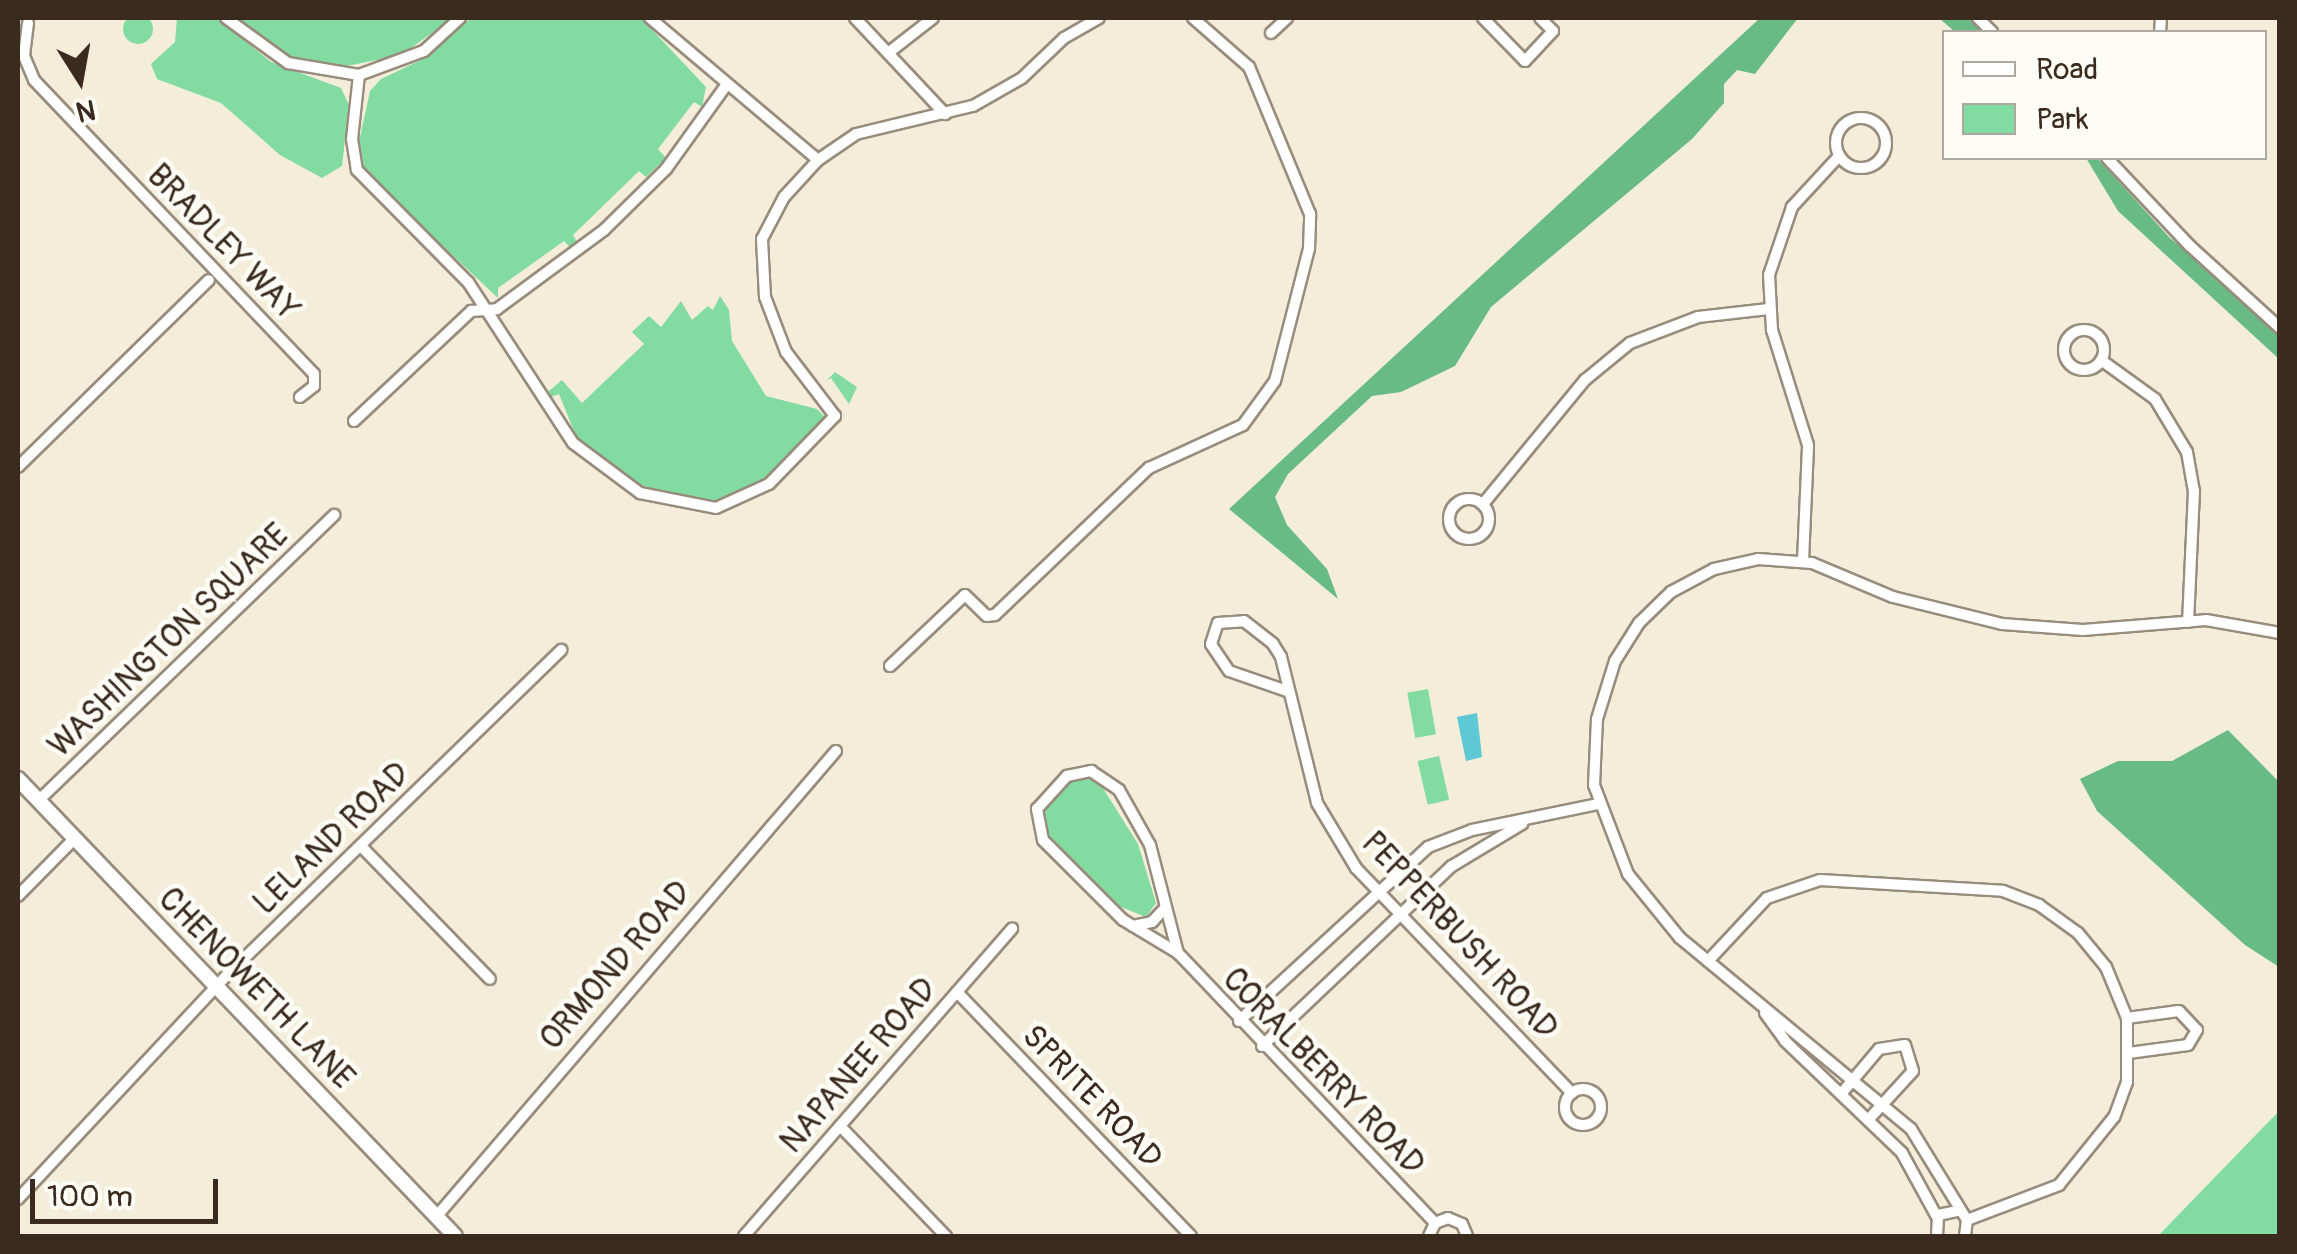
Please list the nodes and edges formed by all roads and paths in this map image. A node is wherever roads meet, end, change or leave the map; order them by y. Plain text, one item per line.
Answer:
1 (226, 18) edge
2 (460, 18) edge
3 (650, 18) edge
4 (855, 18) edge
5 (933, 18) edge
6 (1098, 18) edge
7 (1193, 18) edge
8 (1288, 18) edge
9 (1483, 18) edge
10 (1540, 18) edge
11 (28, 24) dead end
12 (1271, 33) dead end
13 (888, 53) junction
14 (359, 75) junction
15 (725, 87) junction
16 (945, 114) junction
17 (1839, 156) junction
18 (818, 160) junction
19 (2109, 160) edge
20 (209, 280) dead end
21 (488, 309) junction
22 (1769, 309) junction
23 (2280, 328) edge
24 (2101, 360) dead end
25 (300, 398) dead end
26 (354, 422) dead end
27 (18, 467) edge
28 (1483, 504) junction
29 (334, 516) dead end
30 (1804, 562) junction
31 (2188, 622) junction
32 (2280, 633) edge
33 (561, 650) dead end
34 (890, 666) dead end
35 (1288, 690) junction
36 (836, 750) dead end
37 (18, 780) edge
38 (38, 801) junction
39 (1597, 804) junction
40 (1532, 819) junction
41 (74, 839) junction
42 (361, 846) junction
43 (1376, 888) junction
44 (18, 896) edge
45 (1165, 908) junction
46 (1400, 912) junction
47 (1132, 926) junction
48 (1012, 929) dead end
49 (1178, 953) junction
50 (1708, 961) junction
51 (490, 979) dead end
52 (216, 987) junction
53 (957, 992) junction
54 (1761, 1008) junction
55 (2126, 1018) junction
56 (1239, 1021) junction
57 (1262, 1046) junction
58 (2129, 1054) junction
59 (1854, 1079) junction
60 (1572, 1094) dead end
61 (1842, 1094) junction
62 (1882, 1104) junction
63 (1869, 1119) junction
64 (840, 1126) junction
65 (18, 1198) edge
66 (1958, 1211) junction
67 (436, 1217) junction
68 (1937, 1217) junction
69 (1967, 1220) junction
70 (1435, 1223) junction
71 (454, 1236) edge
72 (744, 1236) edge
73 (946, 1236) edge
74 (1191, 1236) edge
75 (1429, 1236) edge
76 (1467, 1236) edge
77 (1937, 1236) edge
78 (1965, 1236) edge

1 - 14 street
2 - 14 street
3 - 15 street
4 - 13 street
5 - 13 street
6 - 16 street
7 - 34 street
8 - 12 street
9 - 10 street
11 - 25 street, BRADLEY WAY
13 - 16 street
14 - 21 street
15 - 18 street
15 - 21 street
16 - 18 street
17 - 17 street
17 - 22 street
18 - 21 street
19 - 23 street
20 - 27 street
21 - 26 street
22 - 28 street
22 - 30 street
24 - 31 street
28 - 28 street
29 - 38 street, WASHINGTON SQUARE
30 - 31 street
30 - 39 street
31 - 32 street
33 - 42 street, LELAND ROAD
35 - 35 street, PEPPERBUSH ROAD
35 - 43 street, PEPPERBUSH ROAD
36 - 67 street, ORMOND ROAD
37 - 38 main road, CHENOWETH LANE
38 - 41 main road, CHENOWETH LANE
39 - 40 street
39 - 50 street
40 - 43 street
40 - 46 street
41 - 44 street
41 - 52 main road, CHENOWETH LANE
42 - 51 street
42 - 52 street, LELAND ROAD
43 - 46 street, PEPPERBUSH ROAD
43 - 56 street
45 - 47 street
45 - 47 street, CORALBERRY ROAD
45 - 49 street, CORALBERRY ROAD
46 - 57 street
46 - 60 street, PEPPERBUSH ROAD
47 - 49 street, CORALBERRY ROAD
48 - 53 street, NAPANEE ROAD
49 - 56 street, CORALBERRY ROAD
50 - 54 street
50 - 55 street
52 - 65 street, LELAND ROAD
52 - 67 main road, CHENOWETH LANE
53 - 64 street, NAPANEE ROAD
53 - 74 street, SPRITE ROAD
54 - 59 street
54 - 61 street
55 - 58 street
55 - 58 street
56 - 57 street, CORALBERRY ROAD
57 - 70 street, CORALBERRY ROAD
58 - 69 street
59 - 61 street
59 - 62 street
59 - 62 street
61 - 63 street
62 - 63 street
62 - 66 street
63 - 68 street
64 - 72 street, NAPANEE ROAD
64 - 73 street
66 - 68 street
66 - 69 street
67 - 71 main road, CHENOWETH LANE
68 - 77 street
69 - 78 street
70 - 75 street
70 - 76 street, CORALBERRY ROAD

